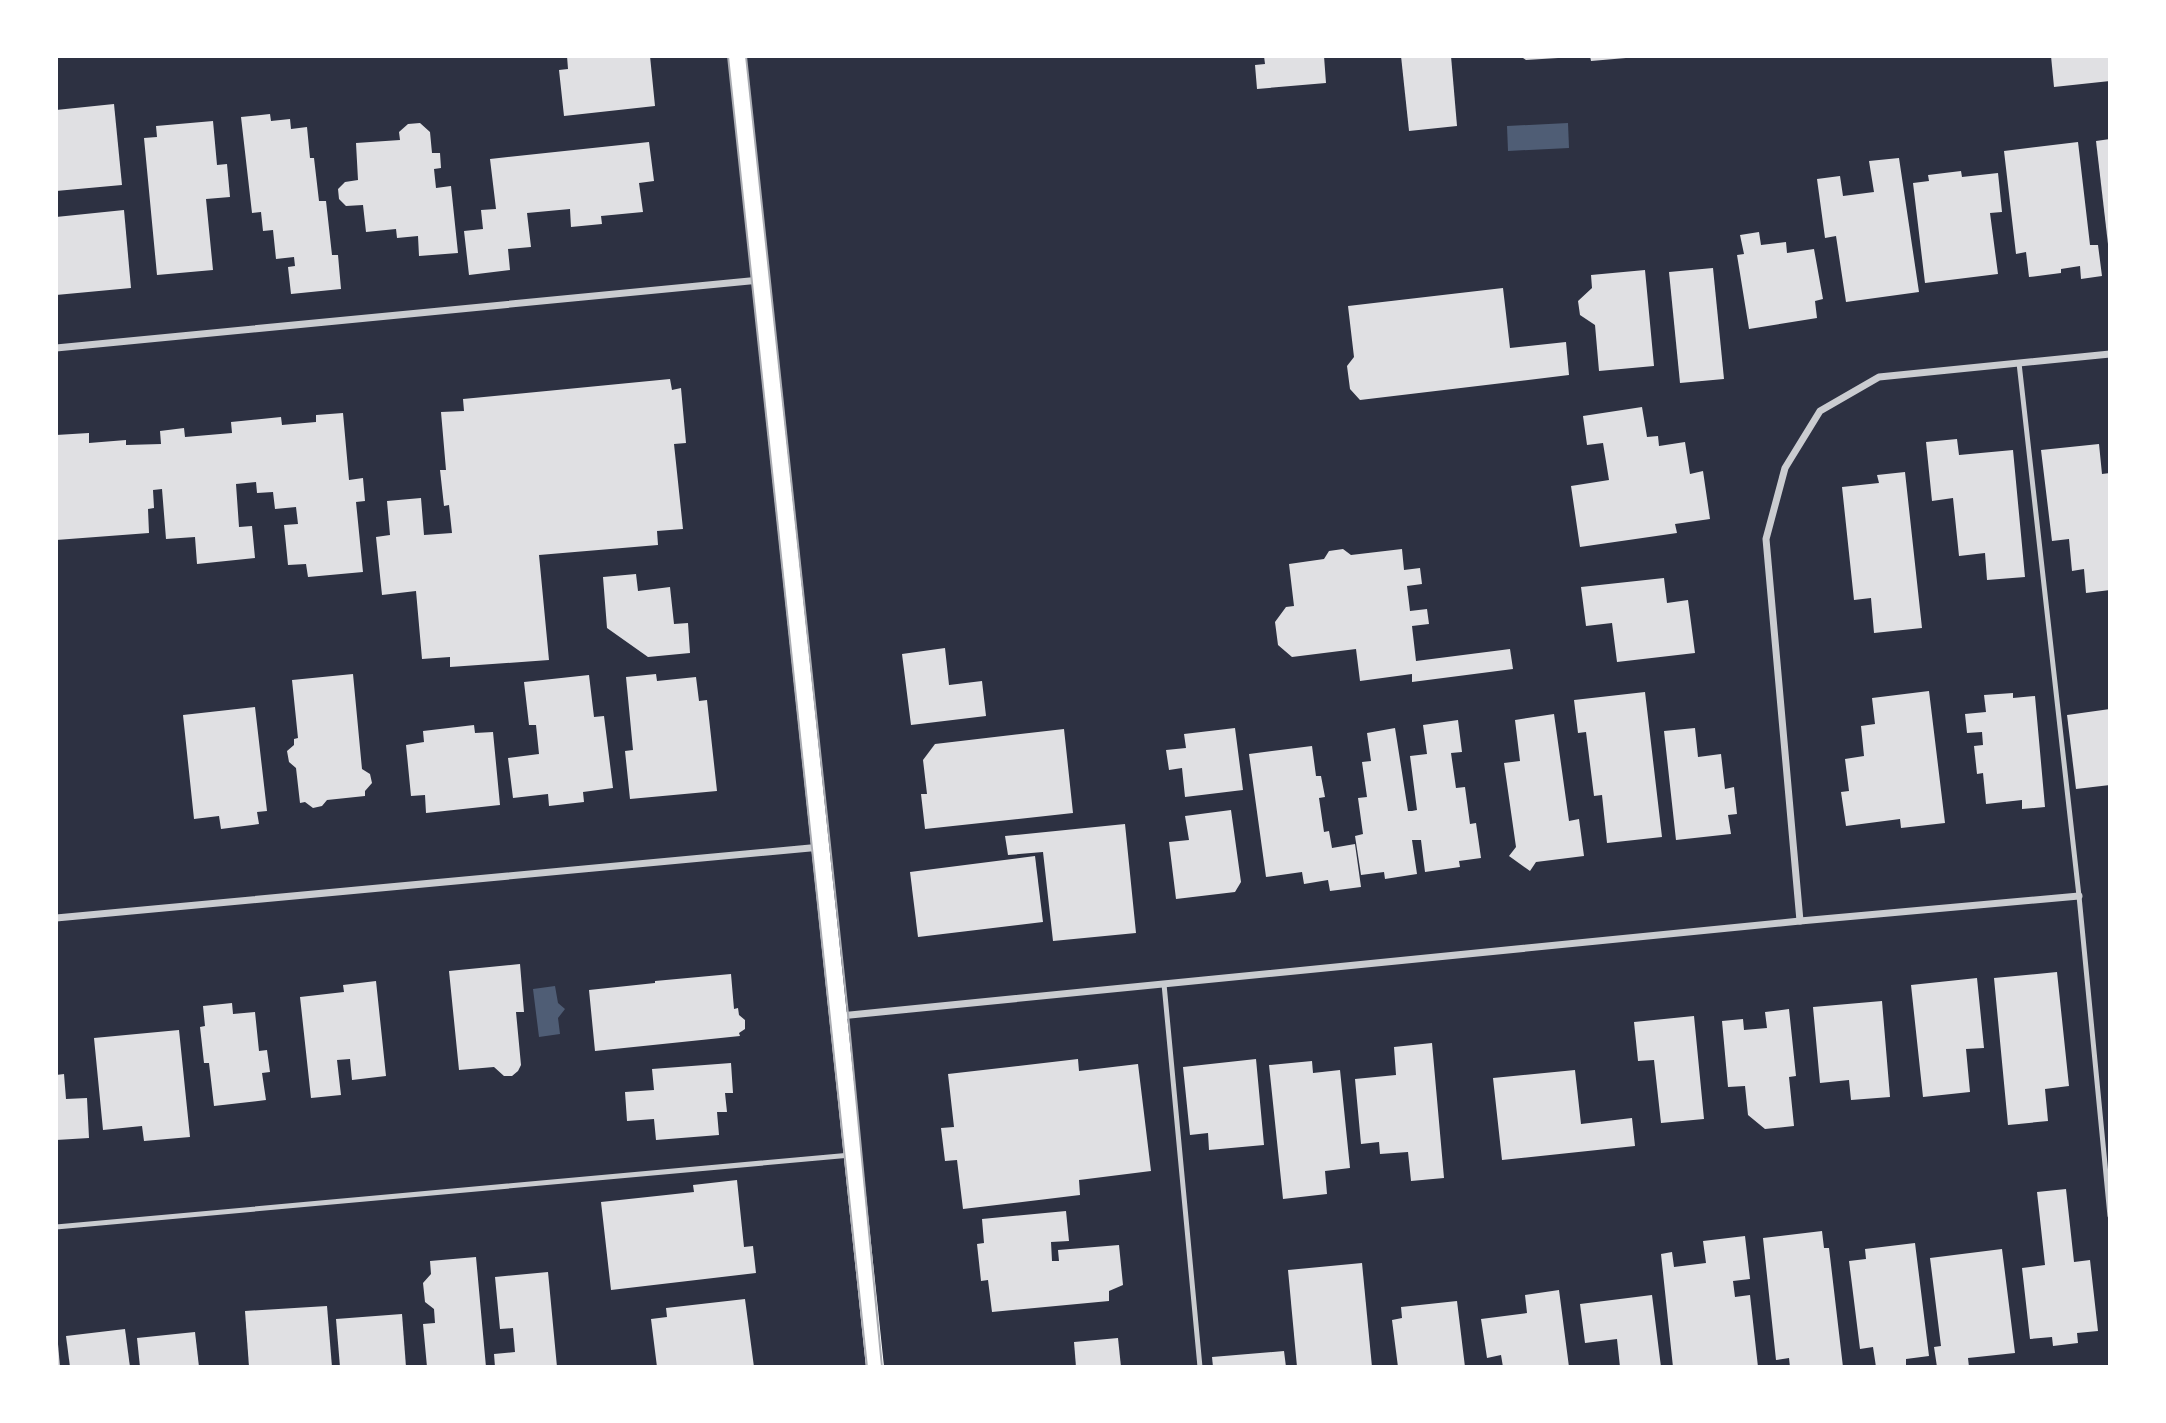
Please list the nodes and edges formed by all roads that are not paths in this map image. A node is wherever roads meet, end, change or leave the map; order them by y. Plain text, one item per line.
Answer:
1 (737, 56) edge
2 (761, 280) junction
3 (56, 348) edge
4 (2110, 355) edge
5 (2019, 363) junction
6 (821, 846) junction
7 (2079, 896) junction
8 (56, 918) edge
9 (1800, 921) junction
10 (1164, 984) junction
11 (839, 1016) junction
12 (854, 1155) junction
13 (2110, 1216) edge
14 (56, 1227) edge
15 (875, 1367) edge
16 (1200, 1367) edge

1 - 2 main road
2 - 3 street
2 - 6 main road
4 - 5 street
5 - 7 lane
5 - 9 street
6 - 8 street
6 - 11 main road
7 - 9 street
7 - 13 lane
9 - 10 street
10 - 11 street
10 - 16 lane
11 - 12 main road
12 - 14 lane
12 - 15 main road

